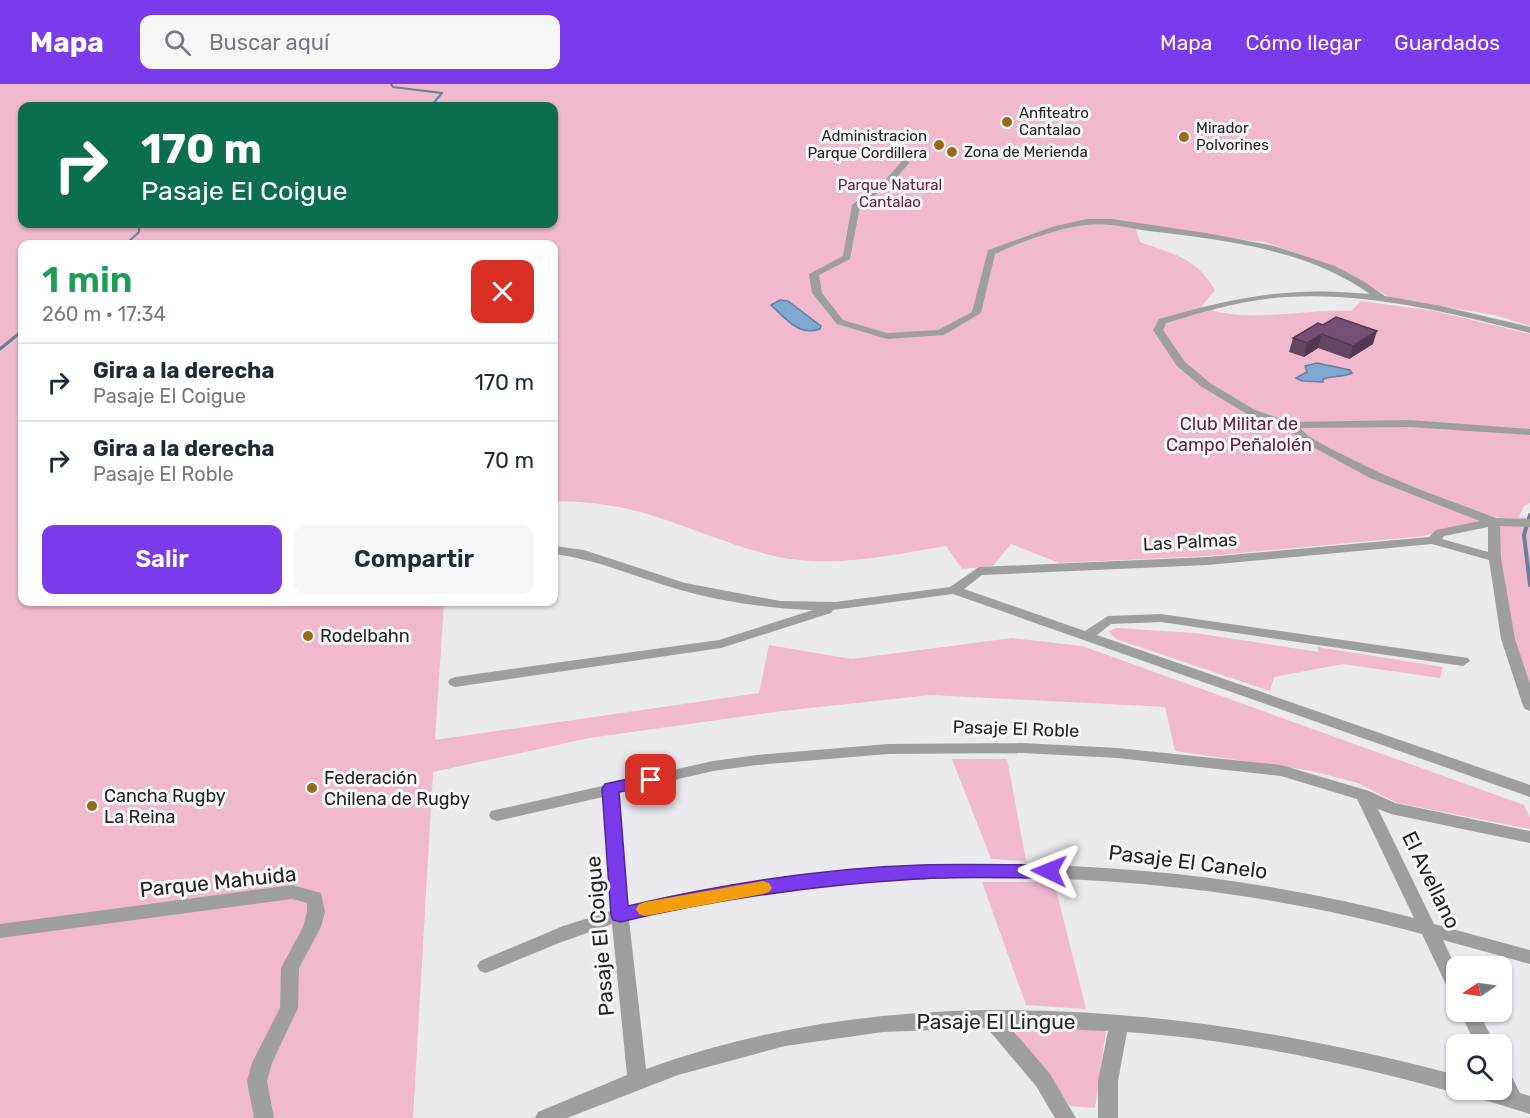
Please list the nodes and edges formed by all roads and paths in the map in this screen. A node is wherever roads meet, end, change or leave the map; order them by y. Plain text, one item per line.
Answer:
1 (906, 162) dead end
2 (1384, 300) junction
3 (1530, 330) edge
4 (1290, 425) junction
5 (1530, 432) edge
6 (1494, 522) junction
7 (1530, 523) edge
8 (1433, 540) junction
9 (558, 550) edge
10 (1495, 558) junction
11 (954, 590) junction
12 (835, 606) junction
13 (1086, 637) junction
14 (1463, 661) dead end
15 (455, 682) dead end
16 (1530, 706) edge
17 (610, 789) junction
18 (1530, 791) edge
19 (1363, 795) junction
20 (497, 815) dead end
21 (1530, 837) edge
22 (620, 915) junction
23 (1428, 929) junction
24 (0, 931) edge
25 (1530, 957) edge
26 (486, 966) dead end
27 (1446, 966) edge
28 (991, 1019) junction
29 (1120, 1022) junction
30 (637, 1079) junction
31 (1446, 1081) edge
32 (264, 1118) edge
33 (545, 1118) edge
34 (1066, 1118) edge
35 (1108, 1118) edge

1 - 2 street
2 - 3 street
2 - 4 street
4 - 5 street
4 - 6 street
6 - 7 street
6 - 8 street, Las Palmas
6 - 10 street
8 - 10 street, Las Palmas
8 - 11 street, Las Palmas
9 - 12 street
10 - 16 street
11 - 12 street
11 - 13 street
12 - 15 street
13 - 14 street
13 - 18 street
17 - 19 street, Pasaje El Roble
17 - 20 street, Pasaje El Roble
17 - 22 street, Pasaje El Coigue
19 - 21 street, Pasaje El Roble
19 - 23 street, El Avellano
22 - 23 street, Pasaje El Canelo
22 - 26 street, Pasaje El Canelo
22 - 30 street, Pasaje El Coigue
23 - 25 street, Pasaje El Canelo
23 - 27 street, El Avellano
24 - 32 street, Parque Mahuida
28 - 29 street, Pasaje El Lingue
28 - 30 street, Pasaje El Lingue
28 - 34 street
29 - 31 street, Pasaje El Lingue
29 - 35 street
30 - 33 street, Pasaje El Lingue

